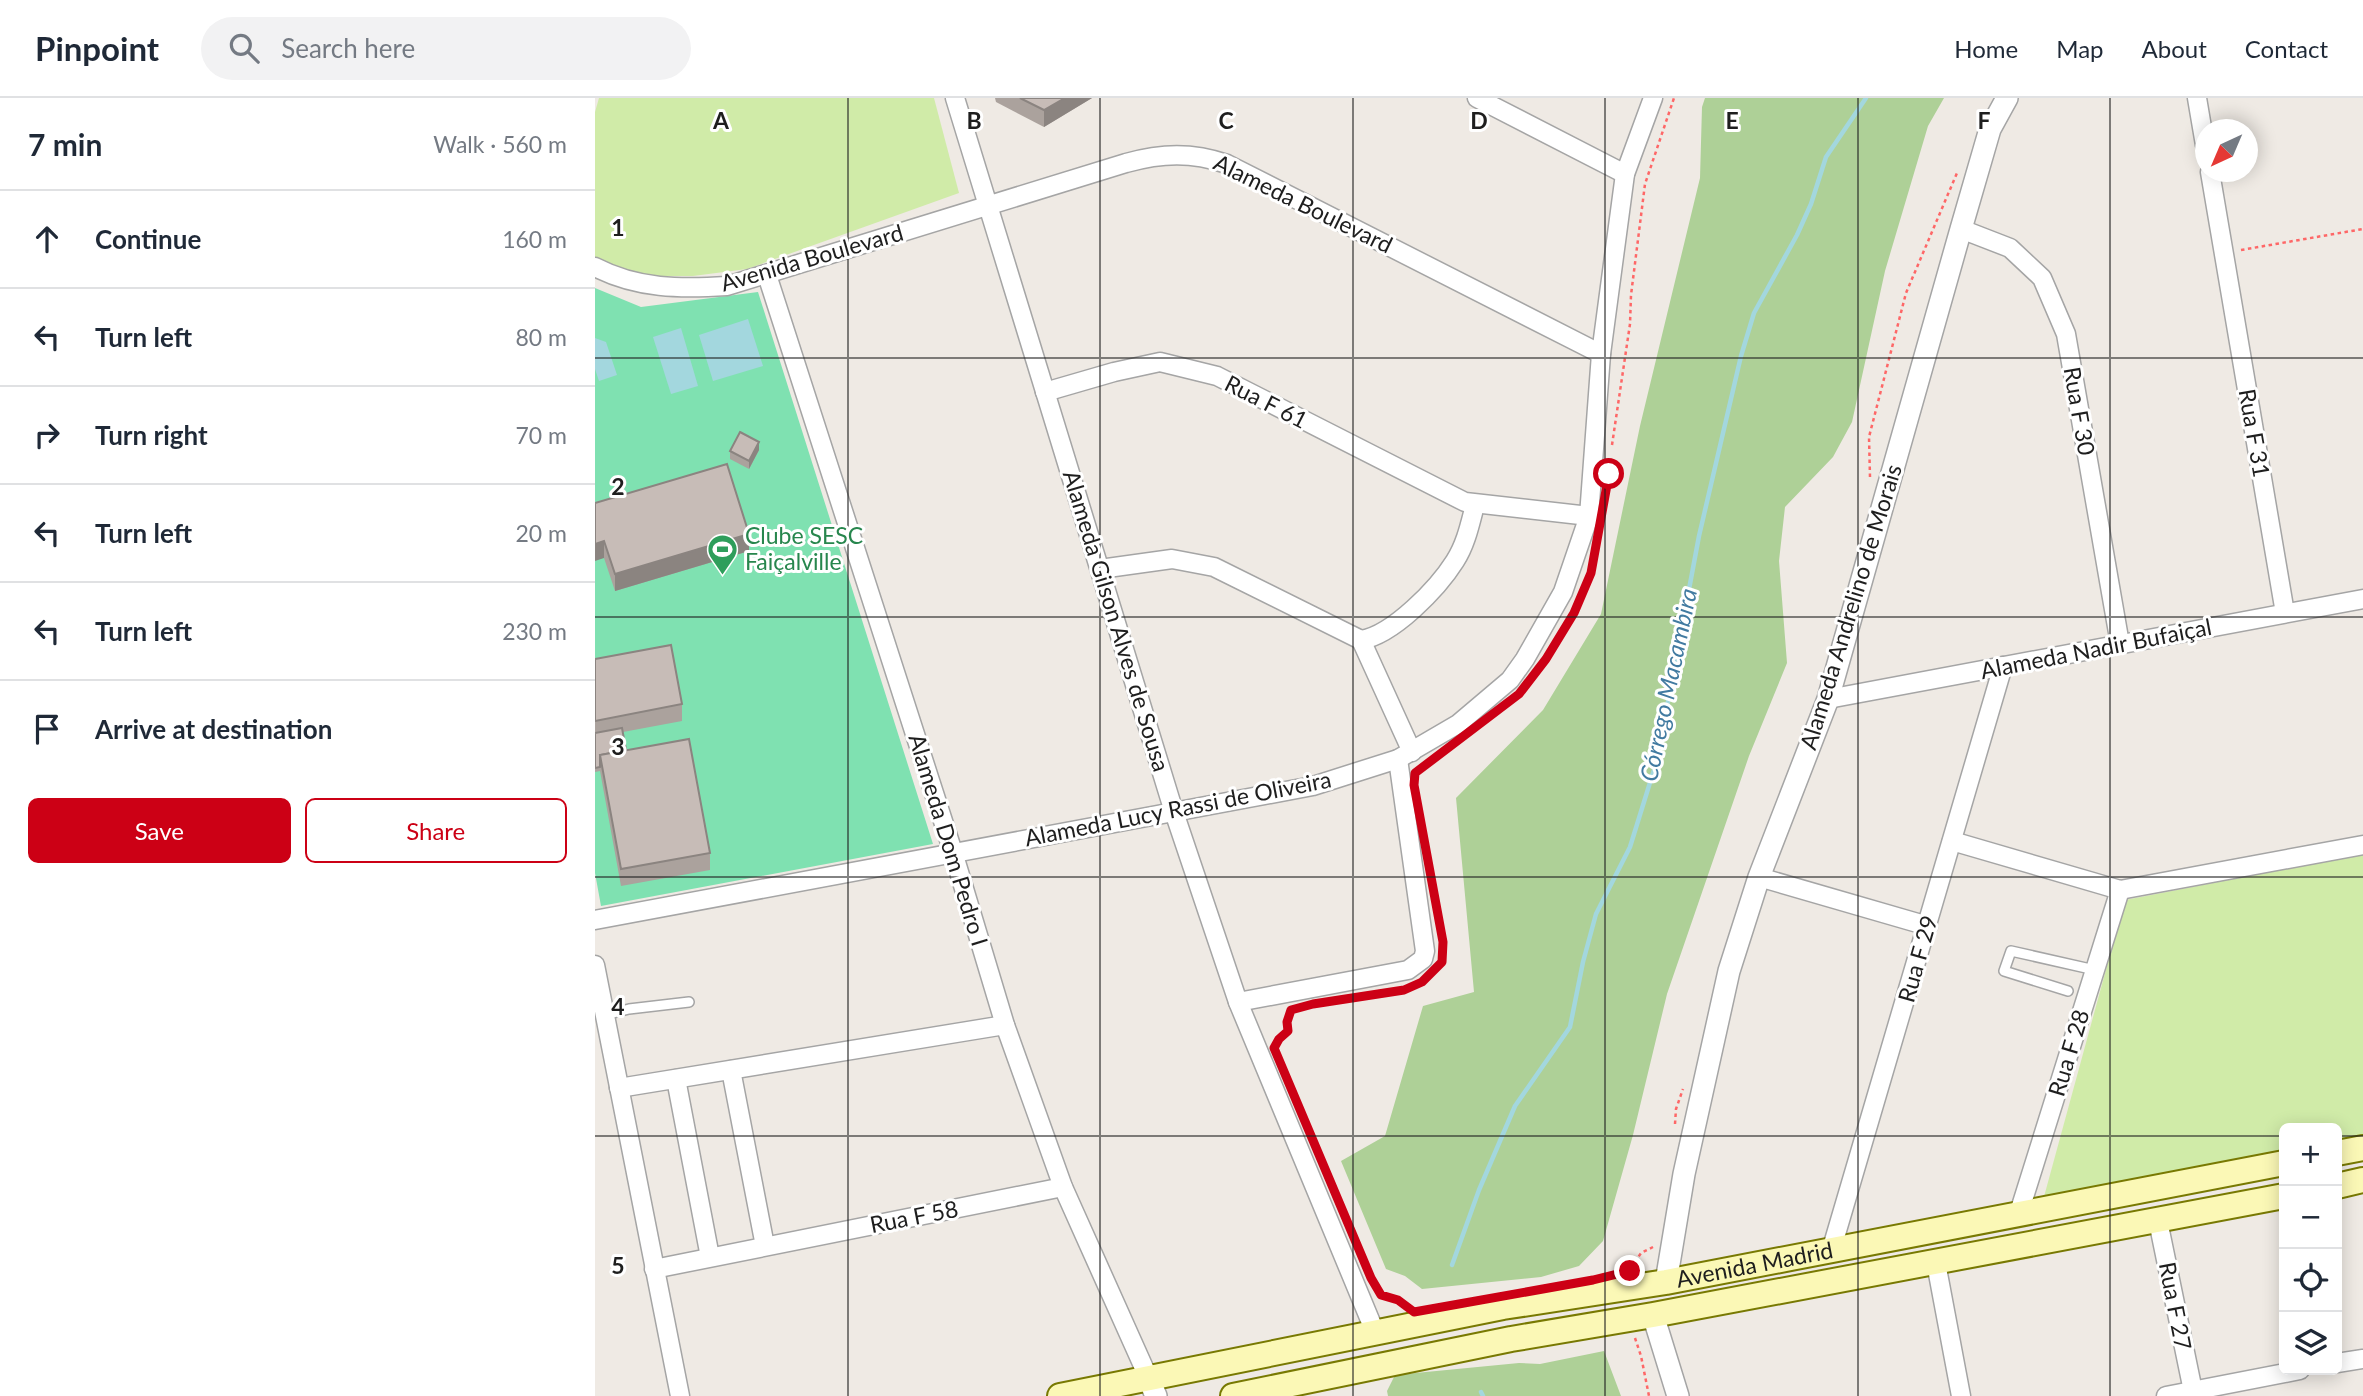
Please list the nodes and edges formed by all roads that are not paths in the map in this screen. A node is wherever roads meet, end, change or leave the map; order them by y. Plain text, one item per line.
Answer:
1 (955, 98) edge
2 (1477, 98) edge
3 (1653, 98) edge
4 (2007, 98) edge
5 (2197, 98) edge
6 (2201, 119) edge
7 (1625, 174) junction
8 (2212, 182) edge
9 (987, 205) junction
10 (1961, 229) junction
11 (595, 267) edge
12 (767, 275) junction
13 (1601, 354) junction
14 (1045, 393) junction
15 (1475, 505) junction
16 (1589, 516) junction
17 (1100, 569) junction
18 (2363, 599) edge
19 (2285, 613) junction
20 (1361, 640) junction
21 (2120, 644) junction
22 (2003, 666) junction
23 (1828, 699) junction
24 (1405, 755) junction
25 (1174, 812) junction
26 (1952, 841) junction
27 (2363, 845) edge
28 (953, 852) junction
29 (1759, 877) junction
30 (2120, 890) junction
31 (595, 920) edge
32 (1928, 926) junction
33 (595, 965) edge
34 (2095, 970) junction
35 (2068, 992) dead end
36 (689, 1002) dead end
37 (1238, 1002) junction
38 (605, 1015) junction
39 (1005, 1026) junction
40 (731, 1070) junction
41 (676, 1079) junction
42 (619, 1088) junction
43 (2363, 1148) edge
44 (2342, 1152) edge
45 (2279, 1164) edge
46 (2363, 1181) edge
47 (2342, 1185) edge
48 (1063, 1187) junction
49 (2279, 1197) edge
50 (2018, 1216) junction
51 (2158, 1221) junction
52 (765, 1246) junction
53 (1831, 1251) junction
54 (710, 1257) junction
55 (1936, 1263) junction
56 (654, 1269) junction
57 (1666, 1282) junction
58 (1653, 1315) junction
59 (1375, 1332) junction
60 (2363, 1359) edge
61 (2342, 1362) edge
62 (2279, 1374) edge
63 (1152, 1387) edge
64 (2193, 1391) junction
65 (1271, 1392) edge
66 (680, 1396) edge
67 (1060, 1396) edge
68 (1233, 1396) edge
69 (1678, 1396) edge
70 (1961, 1396) edge
71 (2166, 1396) edge

1 - 9 street, Alameda Gilson Alves de Sousa
2 - 7 street
3 - 7 street, Alameda Lucy Rassi de Oliveira
4 - 10 street, Alameda Andrelino de Morais
5 - 6 street
7 - 13 street, Alameda Lucy Rassi de Oliveira
8 - 19 street, Rua F 31
9 - 12 street, Avenida Boulevard
9 - 13 street, Alameda Boulevard
9 - 14 street, Alameda Gilson Alves de Sousa
10 - 21 street, Rua F 30
10 - 23 street, Alameda Andrelino de Morais
11 - 12 street, Avenida Boulevard
12 - 28 street, Alameda Dom Pedro I
13 - 16 street, Alameda Lucy Rassi de Oliveira
14 - 15 street, Rua F 61
14 - 17 street, Alameda Gilson Alves de Sousa
15 - 16 street, Rua F 61
15 - 20 street
16 - 24 street, Alameda Lucy Rassi de Oliveira
17 - 20 street
17 - 25 street, Alameda Gilson Alves de Sousa
18 - 19 street, Alameda Nadir Bufaiçal
19 - 21 street, Alameda Nadir Bufaiçal
20 - 24 street
21 - 22 street, Alameda Nadir Bufaiçal
22 - 23 street, Alameda Nadir Bufaiçal
22 - 26 street, Rua F 29
23 - 29 street, Alameda Andrelino de Morais
24 - 25 street, Alameda Lucy Rassi de Oliveira
24 - 37 street
25 - 28 street, Alameda Lucy Rassi de Oliveira
25 - 37 street, Alameda Gilson Alves de Sousa
26 - 30 street
26 - 32 street, Rua F 29
27 - 30 street
28 - 31 street, Alameda Lucy Rassi de Oliveira
28 - 39 street, Alameda Dom Pedro I
29 - 32 street
29 - 57 street, Alameda Andrelino de Morais
30 - 34 street, Rua F 28
32 - 53 street, Rua F 29
33 - 38 street
34 - 35 lane
34 - 50 street, Rua F 28
36 - 38 lane
37 - 59 street, Alameda Gilson Alves de Sousa
38 - 42 street
39 - 40 street
39 - 48 street, Alameda Dom Pedro I
40 - 41 street
40 - 52 street
41 - 42 street
41 - 54 street
42 - 56 street
43 - 44 main road
45 - 50 main road, Avenida Madrid
46 - 47 main road
48 - 52 street, Rua F 58
48 - 63 street, Alameda Dom Pedro I
49 - 51 main road, Avenida Madrid
50 - 53 main road, Avenida Madrid
51 - 55 main road, Avenida Madrid
51 - 64 street, Rua F 27
52 - 54 street, Rua F 58
53 - 57 main road, Avenida Madrid
54 - 56 street, Rua F 58
55 - 58 main road, Avenida Madrid
55 - 70 street
56 - 66 street
57 - 59 main road, Avenida Madrid
58 - 65 main road, Avenida Madrid
58 - 69 street
59 - 63 main road, Avenida Madrid
60 - 61 street
62 - 64 street
63 - 67 main road, Avenida Madrid
64 - 71 street
65 - 68 main road, Avenida Madrid

